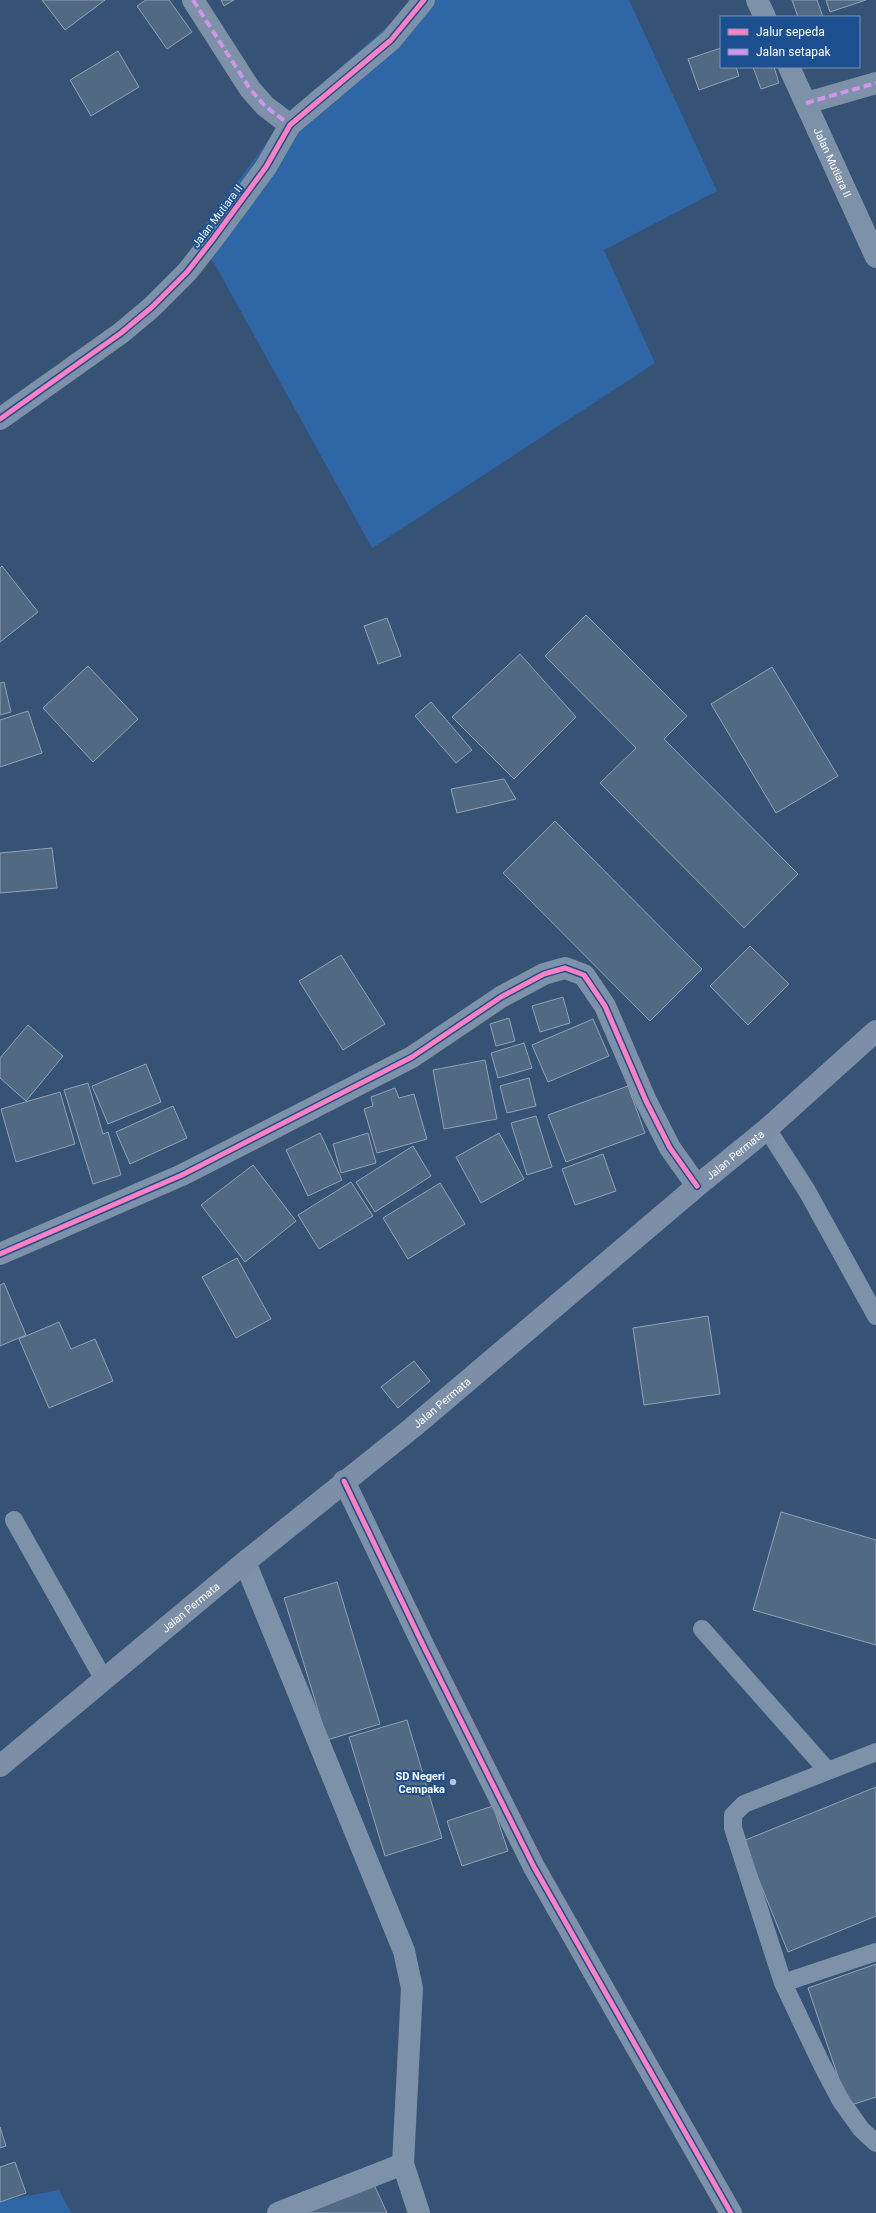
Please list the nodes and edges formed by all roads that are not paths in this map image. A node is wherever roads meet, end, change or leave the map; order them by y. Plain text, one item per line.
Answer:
1 (193, 0) edge
2 (424, 0) edge
3 (757, 0) edge
4 (765, 16) edge
5 (789, 68) edge
6 (876, 83) edge
7 (806, 103) junction
8 (290, 124) junction
9 (876, 258) edge
10 (0, 419) edge
11 (876, 1031) edge
12 (767, 1129) junction
13 (697, 1186) junction
14 (0, 1254) edge
15 (876, 1316) edge
16 (344, 1482) junction
17 (14, 1520) dead end
18 (245, 1562) junction
19 (702, 1629) dead end
20 (103, 1678) junction
21 (876, 1752) edge
22 (0, 1766) edge
23 (827, 1770) junction
24 (876, 1952) edge
25 (783, 1983) junction
26 (876, 2143) edge
27 (403, 2164) junction
28 (278, 2213) edge
29 (419, 2213) edge
30 (731, 2213) edge

1 - 8 street
2 - 8 street, Jalan Mutiara II
3 - 4 street
5 - 7 street, Jalan Mutiara II
6 - 7 street
7 - 9 street, Jalan Mutiara II
8 - 10 street, Jalan Mutiara II
11 - 12 main road, Jalan Permata
12 - 13 main road, Jalan Permata
12 - 15 lane
13 - 14 street
13 - 16 main road, Jalan Permata
16 - 18 main road, Jalan Permata
16 - 30 street
17 - 20 lane
18 - 20 main road, Jalan Permata
18 - 27 street
19 - 23 lane
20 - 22 main road, Jalan Permata
21 - 23 lane
23 - 25 lane
24 - 25 lane
25 - 26 lane
27 - 28 street
27 - 29 street

